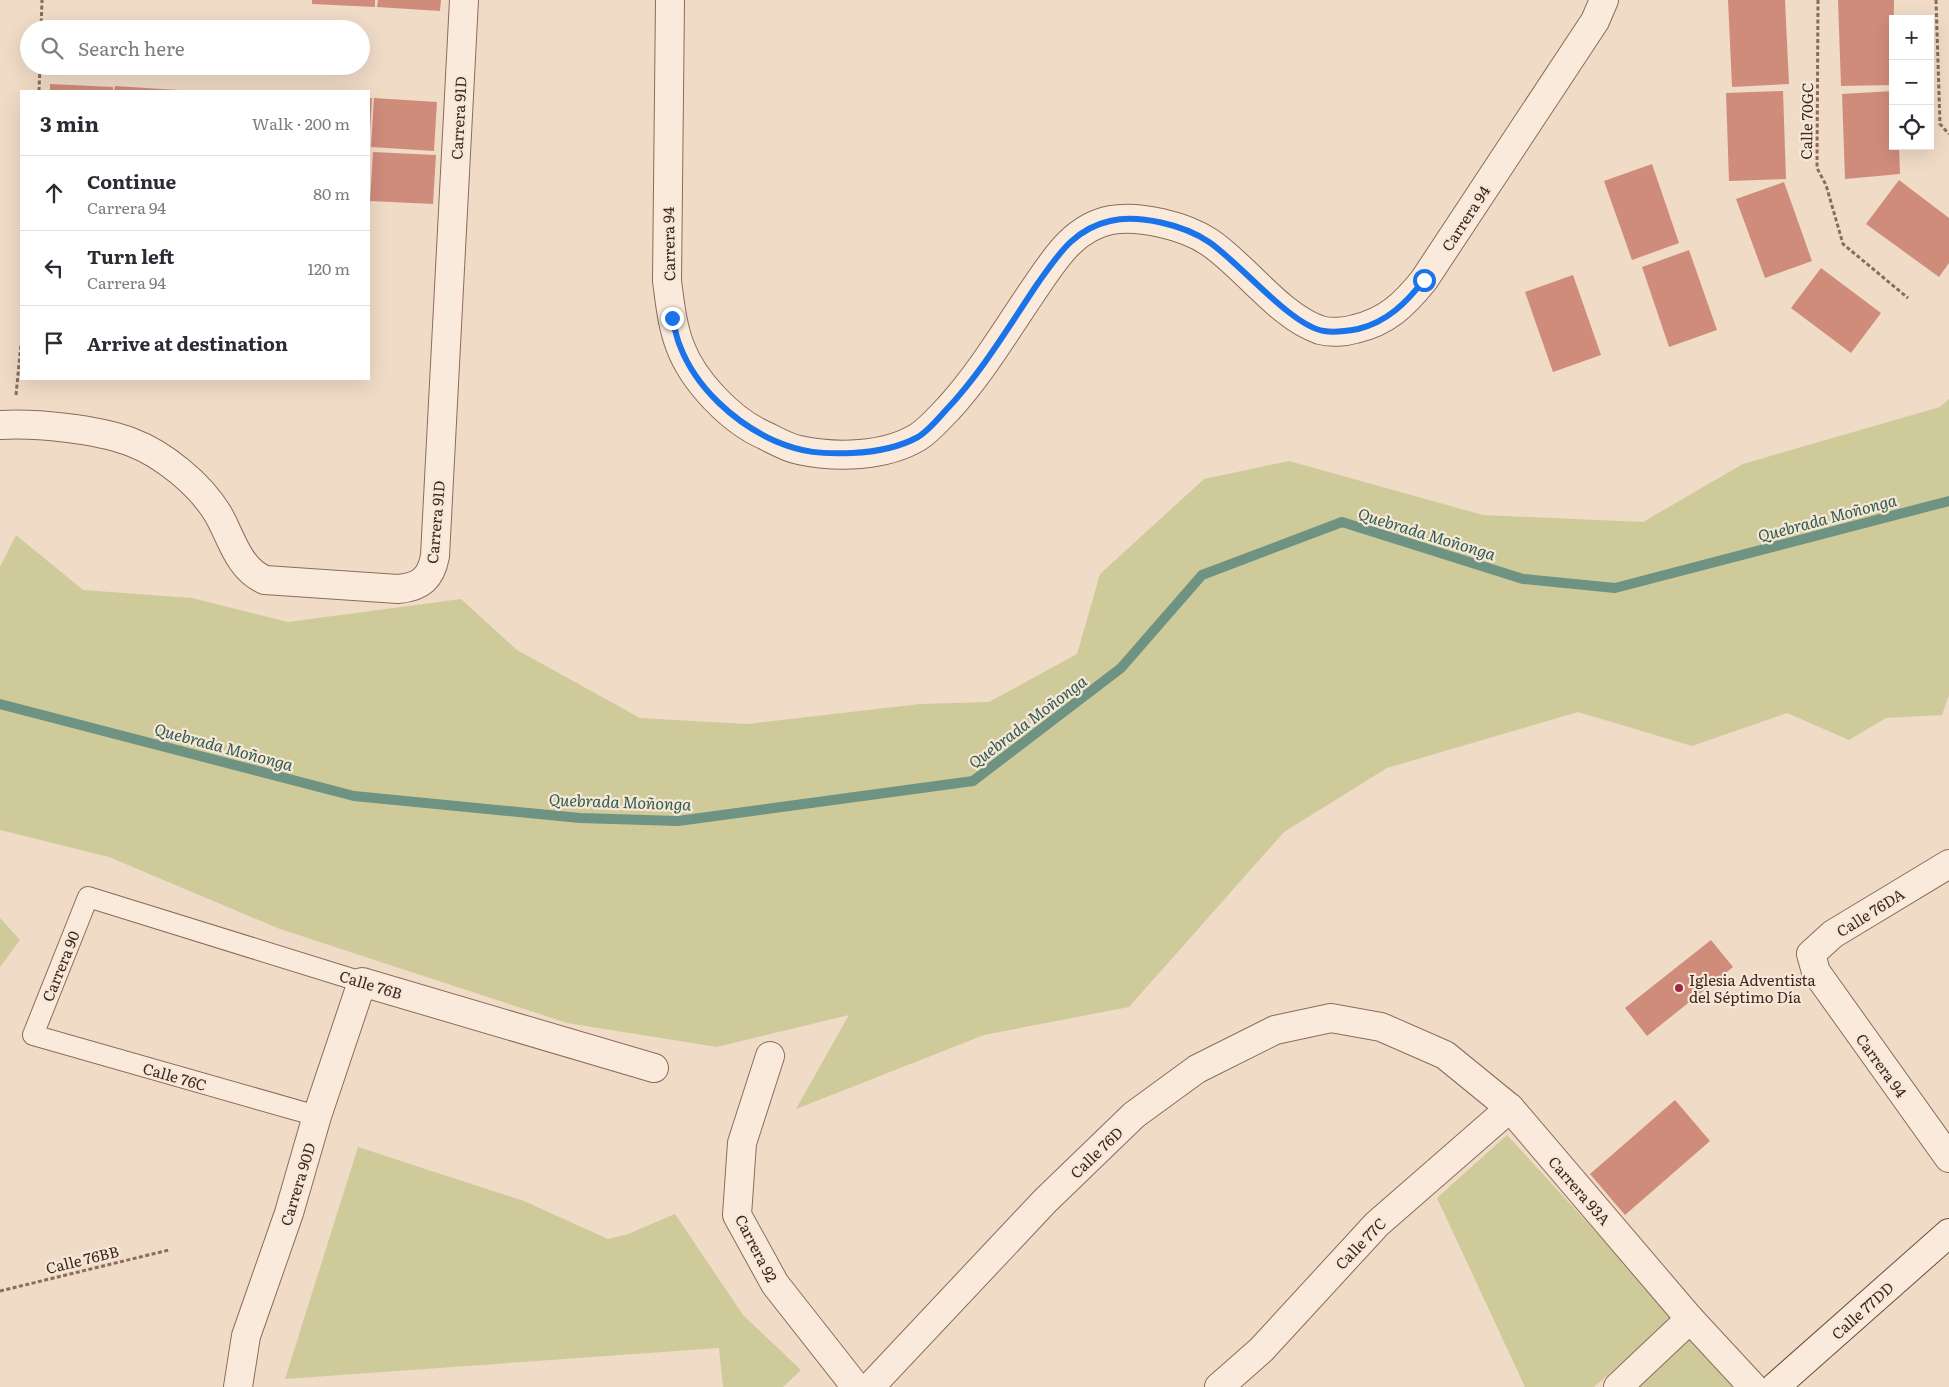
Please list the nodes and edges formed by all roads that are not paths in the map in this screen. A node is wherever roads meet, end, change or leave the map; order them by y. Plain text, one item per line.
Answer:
1 (464, 0) edge
2 (670, 0) edge
3 (1604, 0) edge
4 (6, 424) edge
5 (1949, 864) edge
6 (88, 897) joint
7 (1816, 972) joint
8 (362, 982) junction
9 (1381, 1027) joint
10 (33, 1035) joint
11 (770, 1056) dead end
12 (654, 1068) dead end
13 (1510, 1108) junction
14 (317, 1116) junction
15 (1949, 1158) edge
16 (1949, 1233) edge
17 (1690, 1319) junction
18 (238, 1387) edge
19 (856, 1387) edge
20 (870, 1387) edge
21 (1219, 1387) edge
22 (1618, 1387) edge
23 (1753, 1387) edge
24 (1775, 1387) edge

1 - 4 street, Carrera 91D
2 - 3 street, Carrera 94
5 - 7 street, Calle 76DA
6 - 8 lane, Calle 76B
6 - 10 lane, Carrera 90
7 - 15 street, Carrera 94
8 - 12 street, Calle 76B
8 - 14 street, Carrera 90D
9 - 13 street, Carrera 93A
9 - 20 street, Calle 76D
10 - 14 lane, Calle 76C
11 - 19 street, Carrera 92
13 - 17 street, Carrera 93A
13 - 21 street, Calle 77C
14 - 18 street, Carrera 90D
16 - 24 street, Calle 77DD
17 - 22 street
17 - 23 street, Carrera 93A

